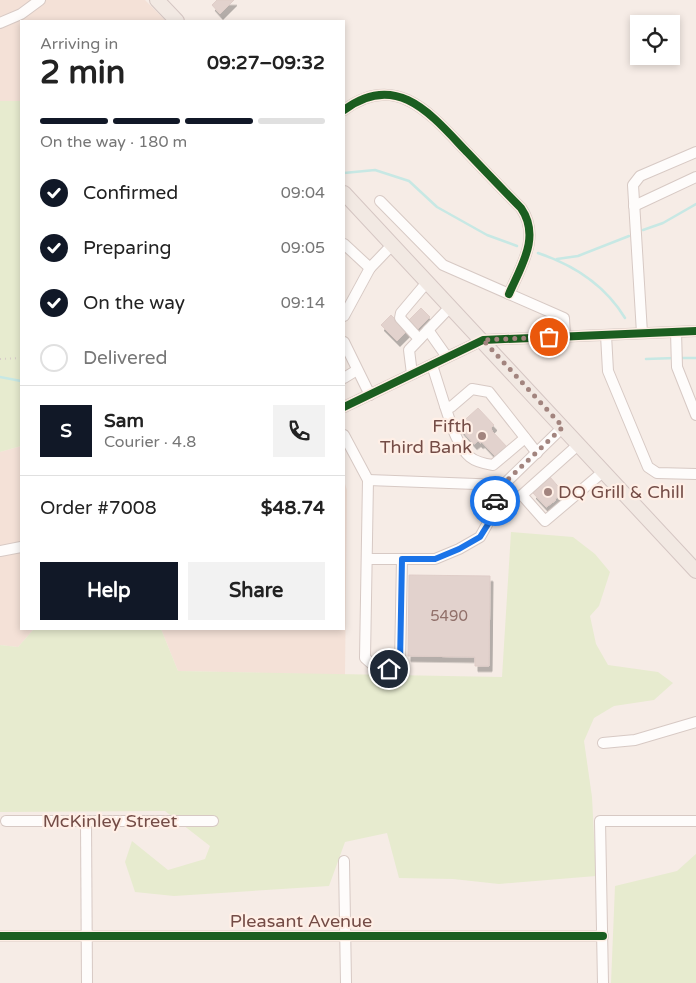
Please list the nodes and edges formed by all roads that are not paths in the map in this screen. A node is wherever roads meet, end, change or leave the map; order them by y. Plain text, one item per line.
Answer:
1 (40, 0) edge
2 (157, 0) edge
3 (176, 20) edge
4 (0, 24) edge
5 (345, 109) edge
6 (696, 152) edge
7 (696, 177) edge
8 (345, 194) edge
9 (380, 201) dead end
10 (634, 206) junction
11 (393, 244) junction
12 (345, 245) edge
13 (370, 268) junction
14 (428, 281) junction
15 (509, 294) junction
16 (451, 306) junction
17 (345, 314) edge
18 (428, 330) junction
19 (696, 331) edge
20 (676, 332) junction
21 (642, 333) junction
22 (606, 335) junction
23 (565, 336) junction
24 (419, 339) junction
25 (483, 340) junction
26 (345, 344) edge
27 (447, 357) junction
28 (432, 364) junction
29 (357, 370) junction
30 (412, 374) junction
31 (345, 377) edge
32 (370, 395) junction
33 (445, 406) junction
34 (345, 407) edge
35 (696, 415) edge
36 (563, 427) junction
37 (345, 436) edge
38 (525, 438) junction
39 (579, 444) junction
40 (537, 453) junction
41 (604, 471) junction
42 (696, 474) edge
43 (368, 480) junction
44 (503, 485) junction
45 (20, 547) edge
46 (0, 551) edge
47 (402, 559) junction
48 (367, 560) junction
49 (696, 571) edge
50 (696, 722) edge
51 (603, 743) dead end
52 (6, 821) dead end
53 (86, 821) junction
54 (213, 821) dead end
55 (696, 821) edge
56 (344, 861) dead end
57 (0, 936) edge
58 (87, 936) junction
59 (345, 936) junction
60 (603, 936) junction
61 (87, 983) edge
62 (346, 983) edge
63 (603, 983) edge

1 - 4 street
2 - 3 main road
5 - 15 street
6 - 10 street
7 - 10 street
8 - 11 main road
9 - 15 street
10 - 21 street
11 - 13 street
11 - 14 main road
12 - 13 street
13 - 17 street
14 - 16 main road
14 - 24 street
15 - 23 street
16 - 18 street
16 - 25 main road
18 - 24 street
18 - 27 street
19 - 20 street
20 - 21 street
20 - 35 street
21 - 22 street
22 - 23 street
22 - 42 street
23 - 25 street
24 - 30 street
25 - 27 street
25 - 36 main road
26 - 29 street
27 - 28 street
28 - 30 street
28 - 33 street
29 - 31 street
29 - 32 street
30 - 32 street
32 - 34 street
33 - 38 street
33 - 38 street
36 - 39 main road
36 - 40 street
37 - 43 street
38 - 40 street
39 - 41 main road
39 - 41 street
40 - 44 street
41 - 49 main road
43 - 44 street
43 - 48 street
44 - 47 street
45 - 46 street
47 - 48 street
47 - 48 street
50 - 51 street
52 - 53 street, McKinley Street
53 - 54 street, McKinley Street
53 - 58 street
55 - 60 street
56 - 59 street
57 - 58 street, Pleasant Avenue
58 - 59 street, Pleasant Avenue
58 - 61 street
59 - 60 street, Pleasant Avenue
59 - 62 street
60 - 63 street

